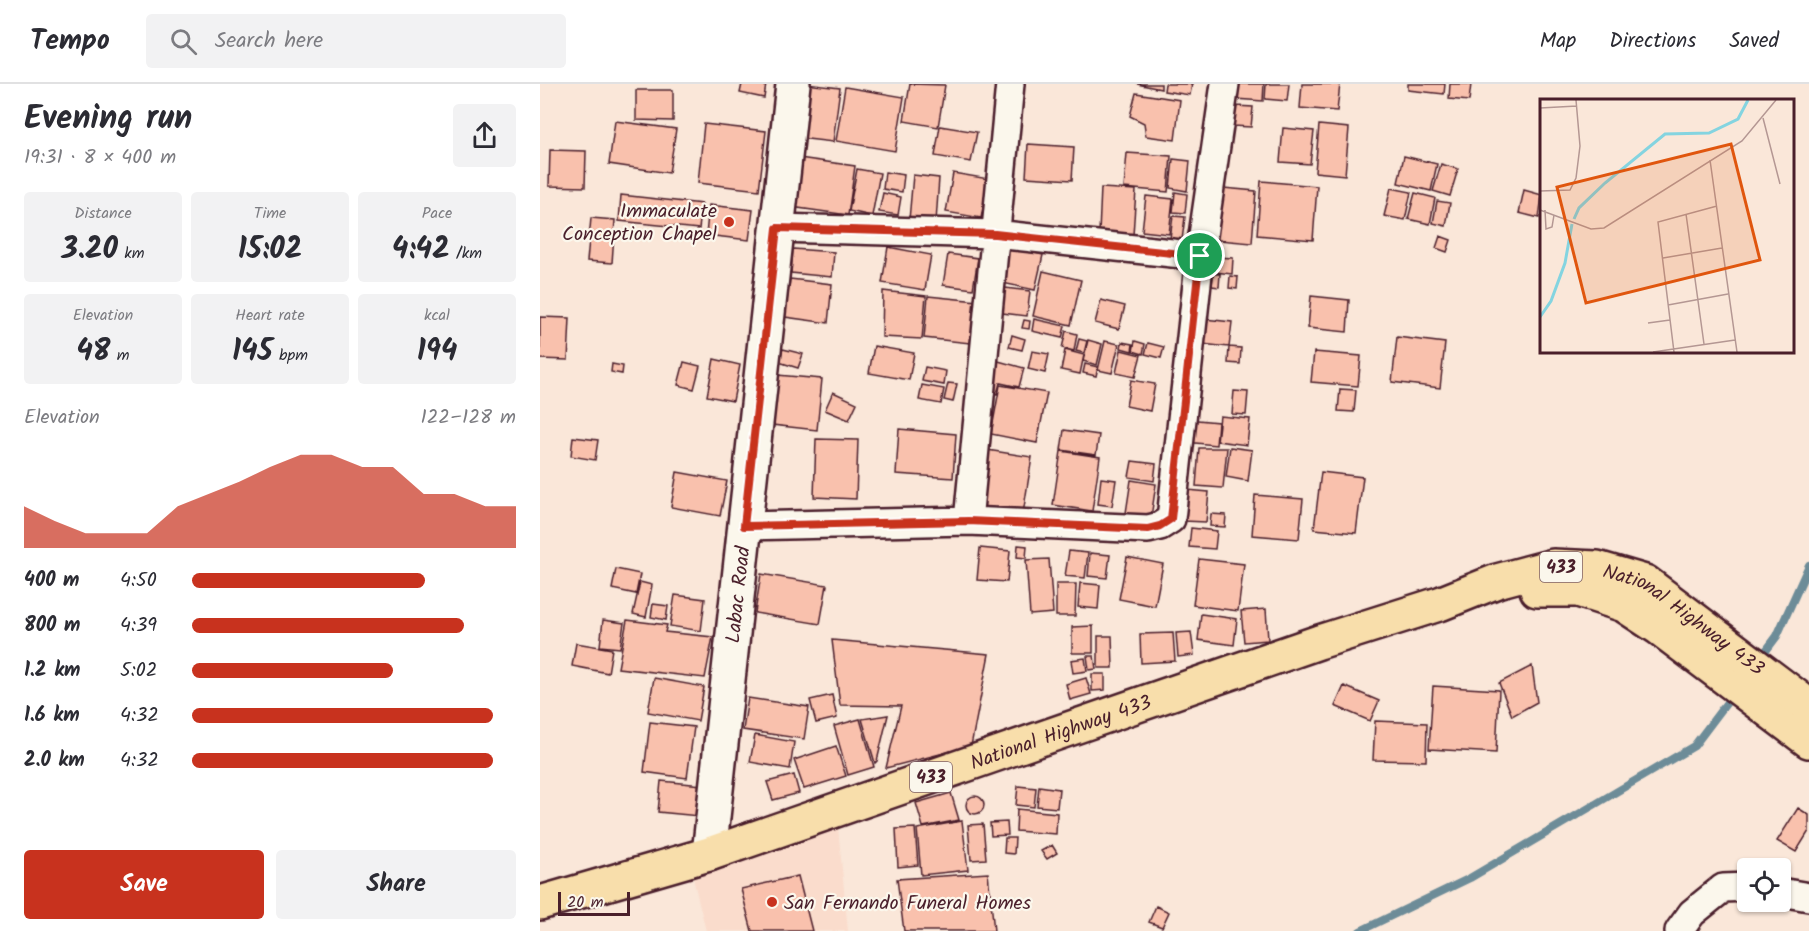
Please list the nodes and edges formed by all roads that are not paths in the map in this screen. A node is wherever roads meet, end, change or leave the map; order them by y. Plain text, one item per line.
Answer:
1 (793, 84) edge
2 (1010, 84) edge
3 (1225, 84) edge
4 (777, 228) junction
5 (995, 234) junction
6 (1200, 256) junction
7 (968, 521) junction
8 (744, 526) junction
9 (1668, 617) junction
10 (1809, 706) edge
11 (1809, 741) edge
12 (709, 854) junction
13 (1737, 887) edge
14 (1791, 894) edge
15 (1809, 897) edge
16 (540, 903) edge
17 (1678, 931) edge

1 - 4 street, Labac Road
2 - 5 street
3 - 6 street
4 - 5 street
4 - 8 street, Labac Road
5 - 6 street
5 - 7 street
6 - 7 street
7 - 8 street
8 - 12 street, Labac Road
9 - 10 main road, National Highway 433 / 433
9 - 11 main road, National Highway 433 / 433
9 - 12 main road, National Highway 433 / 433
12 - 16 main road, National Highway 433 / 433
13 - 17 street
14 - 15 street

